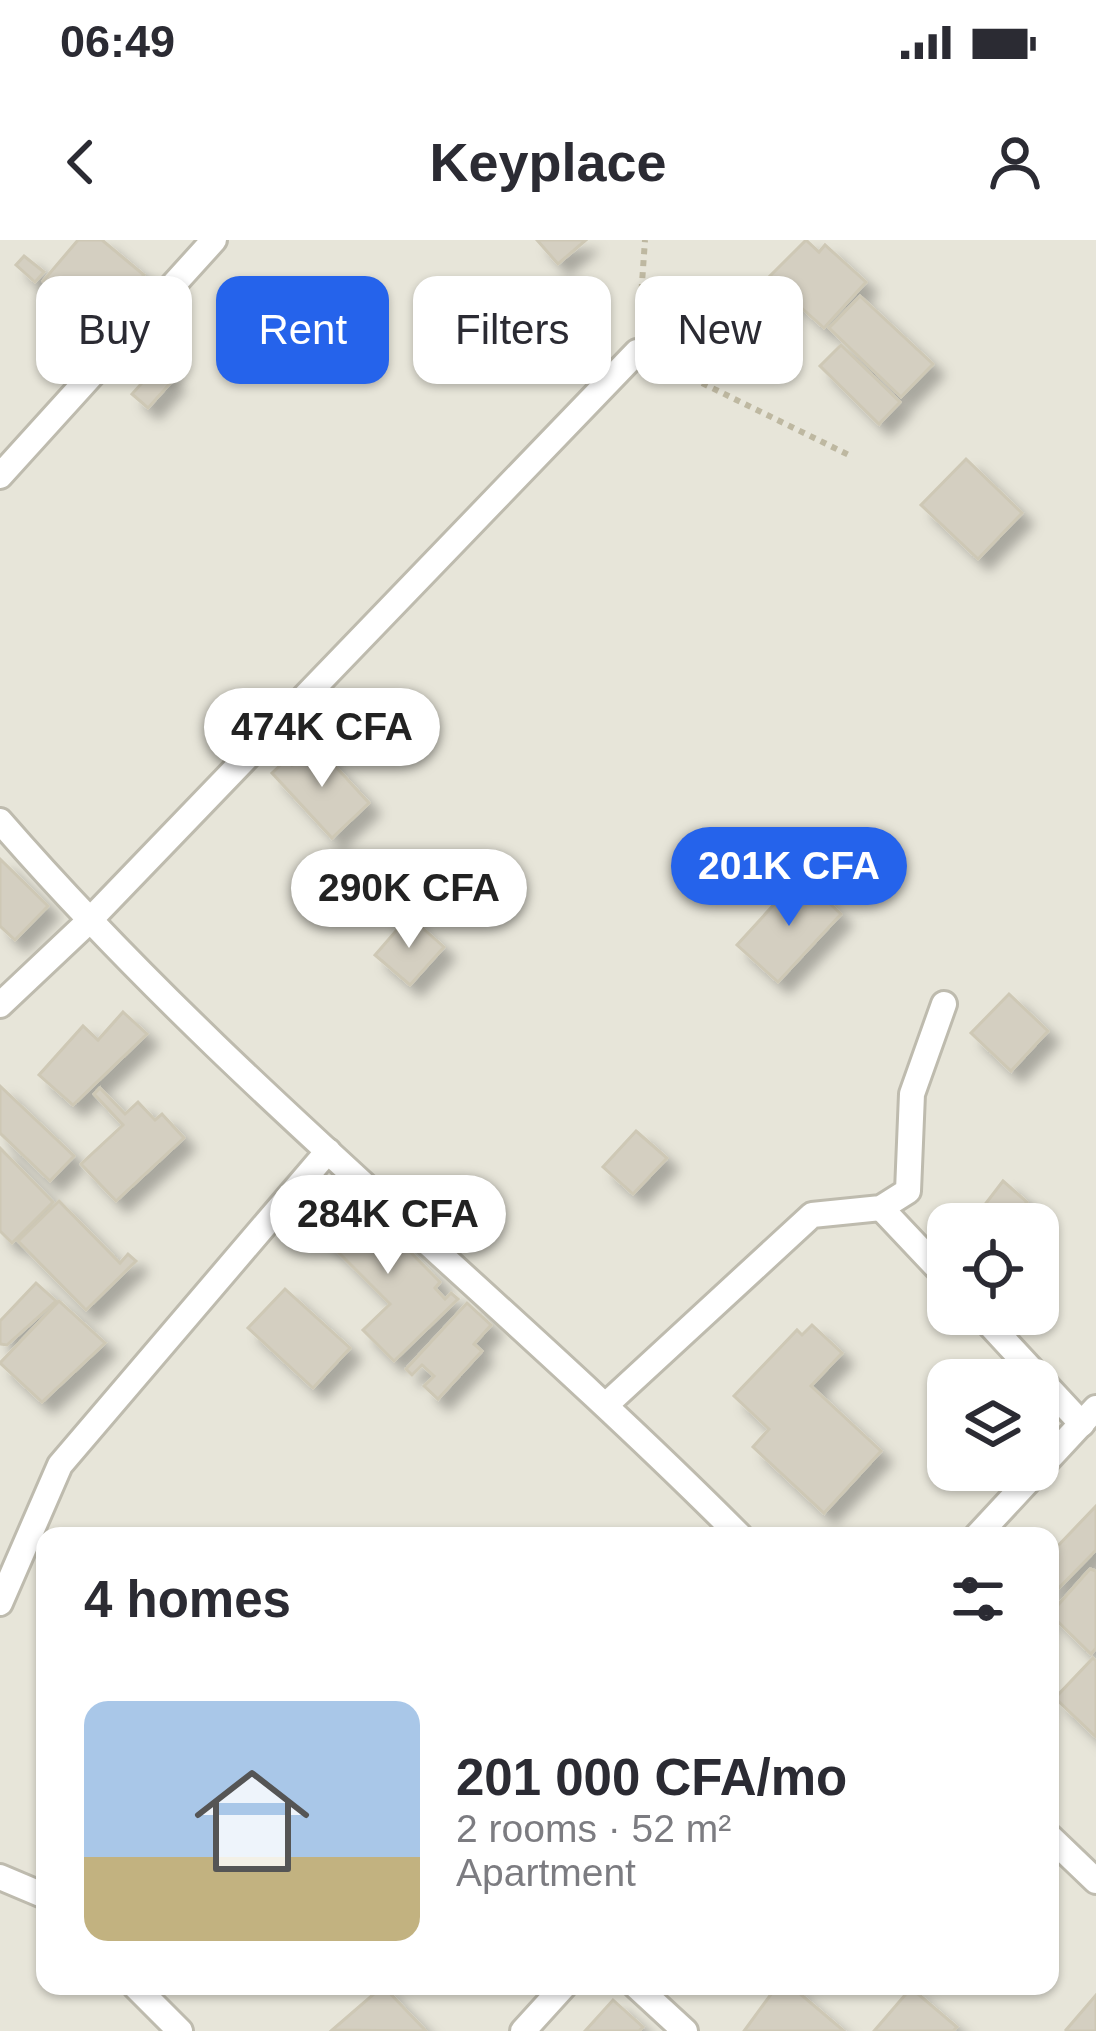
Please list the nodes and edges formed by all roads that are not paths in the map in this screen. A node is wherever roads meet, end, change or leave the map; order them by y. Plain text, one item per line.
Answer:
1 (214, 240) edge
2 (635, 355) edge
3 (0, 476) edge
4 (0, 820) edge
5 (88, 922) junction
6 (944, 1004) dead end
7 (0, 1005) edge
8 (328, 1151) junction
9 (881, 1208) junction
10 (927, 1257) edge
11 (1002, 1335) edge
12 (608, 1403) junction
13 (1089, 1416) edge
14 (731, 1527) edge
15 (985, 1527) edge
16 (0, 1603) edge
17 (1059, 1846) edge
18 (0, 1877) edge
19 (1096, 1881) edge
20 (36, 1892) edge
21 (144, 1995) edge
22 (556, 1995) edge
23 (646, 1995) edge
24 (180, 2031) edge
25 (523, 2031) edge
26 (685, 2031) edge

1 - 3 street
2 - 5 street
4 - 5 street
5 - 7 street
5 - 8 street
6 - 9 street
8 - 12 street
8 - 16 street
9 - 10 street
9 - 12 street
11 - 13 street
12 - 14 street
13 - 15 street
17 - 19 street
18 - 20 street
21 - 24 street
22 - 25 street
23 - 26 street

